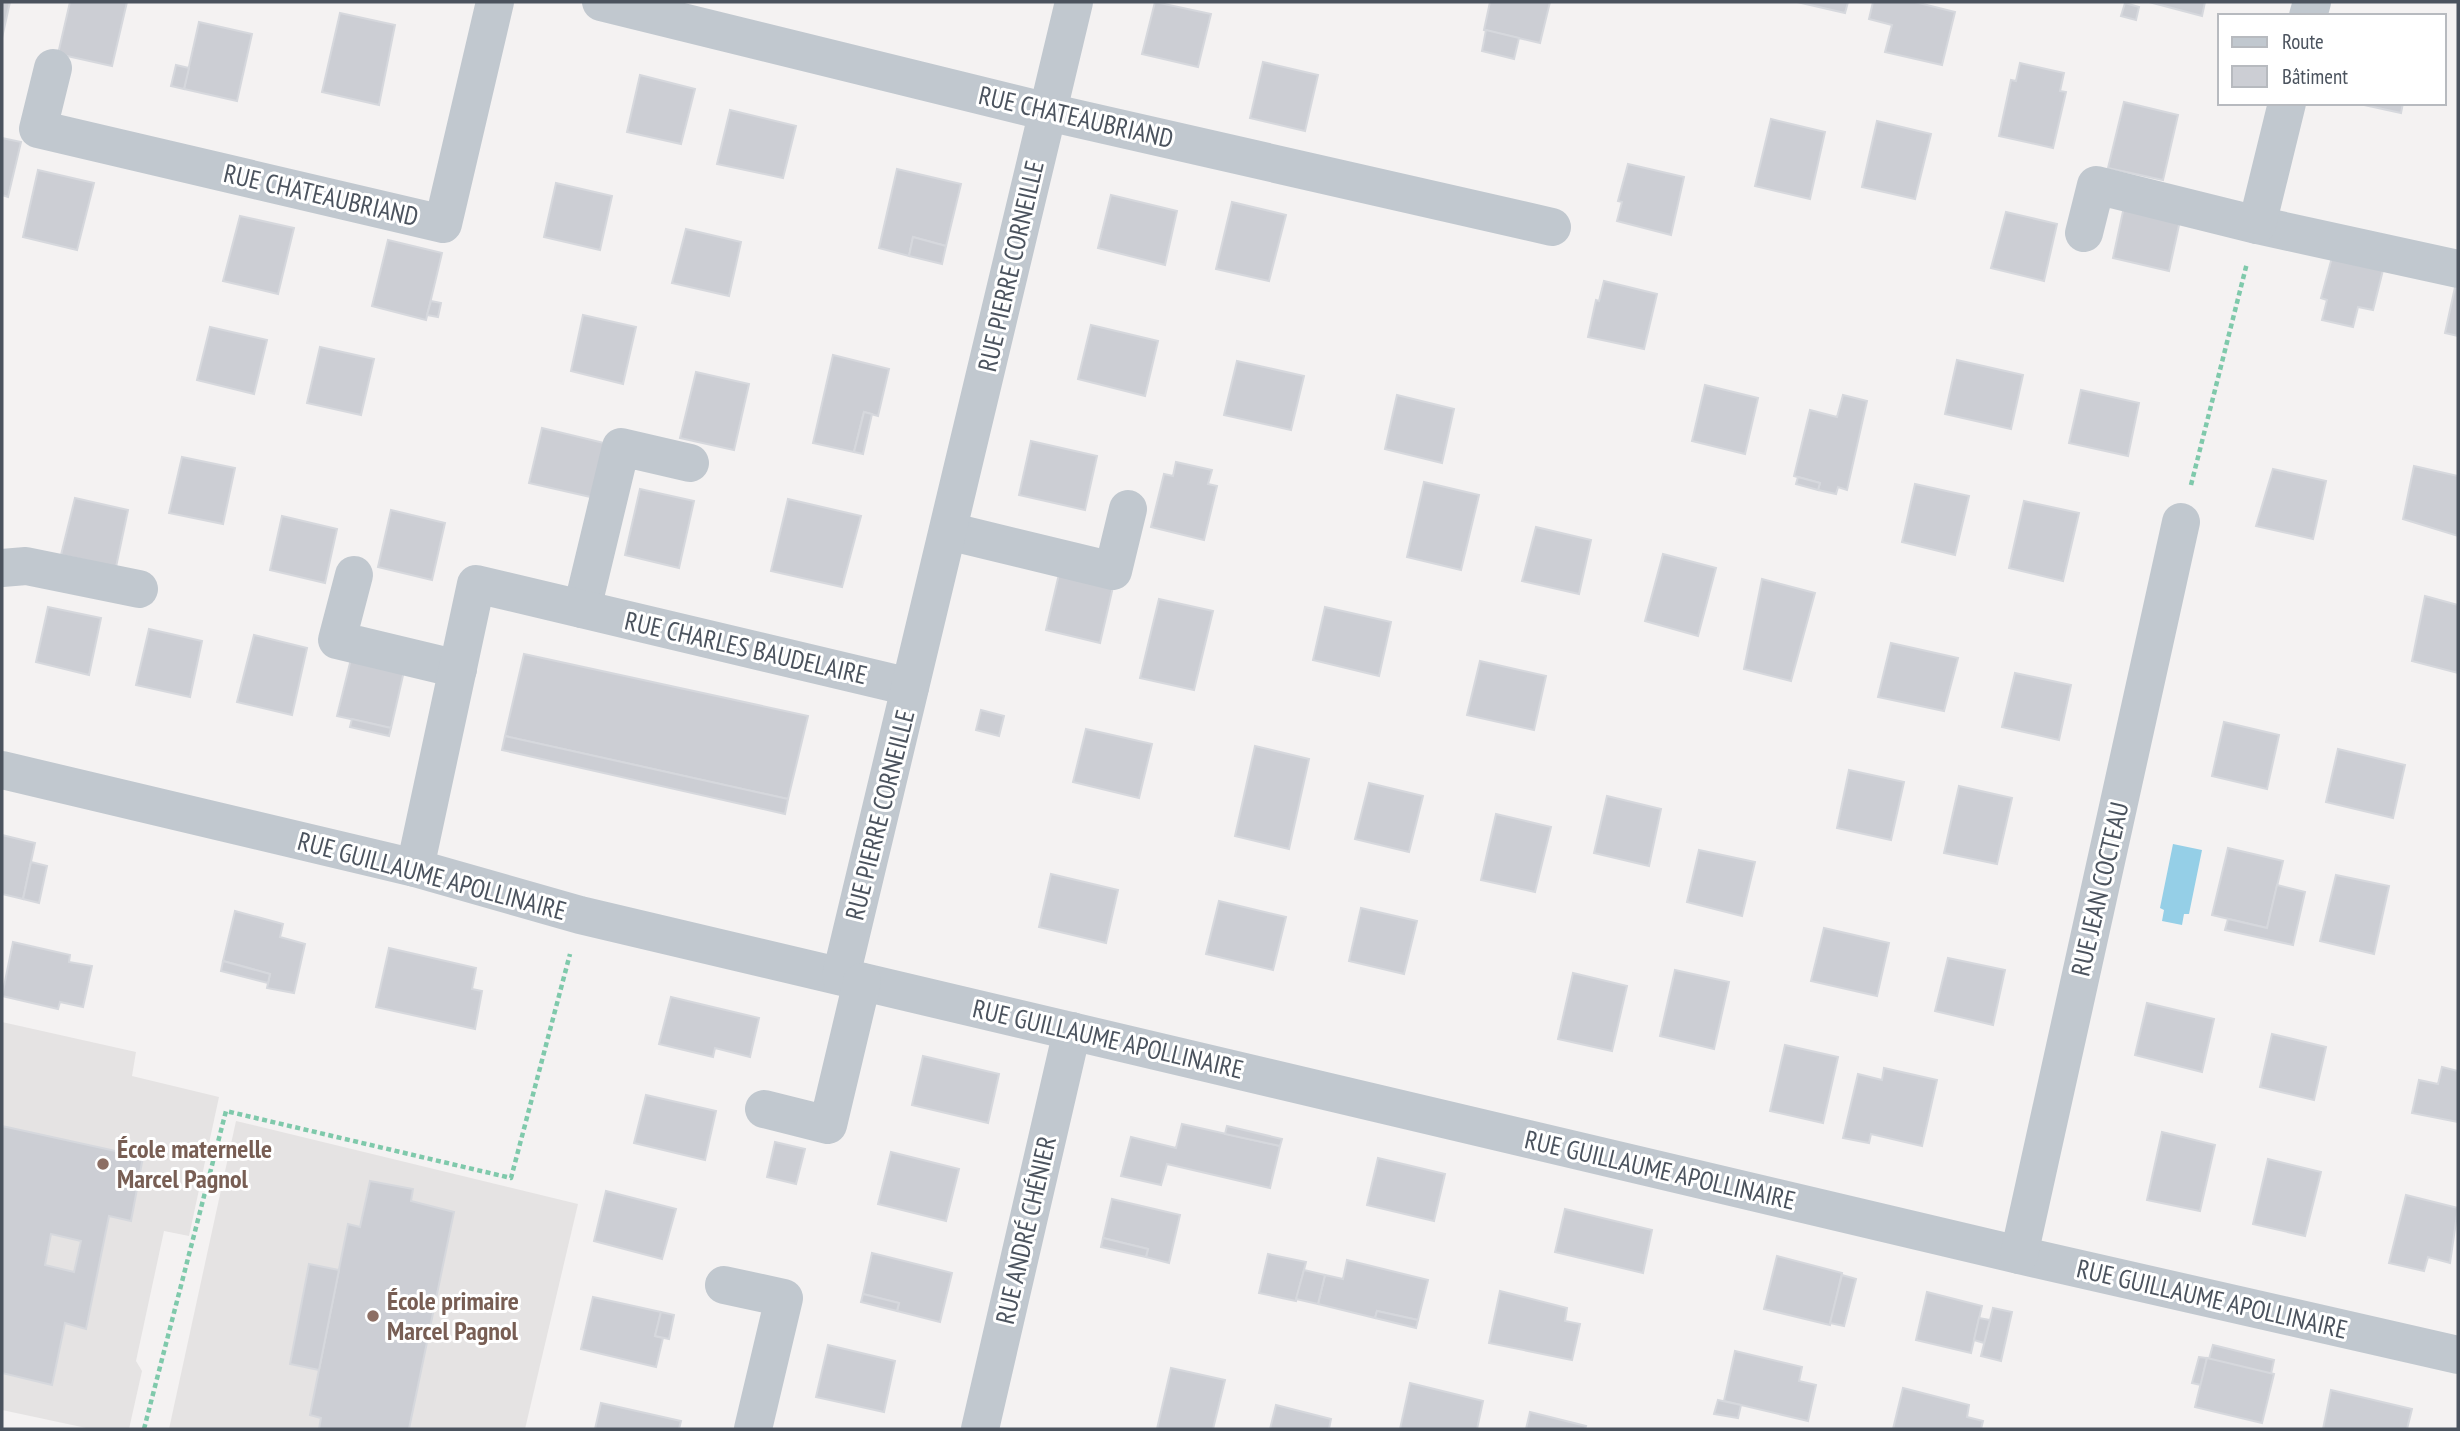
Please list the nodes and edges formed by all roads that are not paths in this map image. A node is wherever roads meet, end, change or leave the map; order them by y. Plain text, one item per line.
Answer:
1 (495, 2) edge
2 (601, 2) edge
3 (1074, 2) edge
4 (53, 68) dead end
5 (2287, 105) edge
6 (1048, 112) junction
7 (2257, 225) junction
8 (1552, 227) dead end
9 (2084, 233) dead end
10 (2458, 269) edge
11 (690, 463) dead end
12 (1128, 509) dead end
13 (2181, 522) road end
14 (948, 531) junction
15 (2, 568) edge
16 (354, 575) dead end
17 (139, 589) dead end
18 (582, 609) junction
19 (457, 670) junction
20 (910, 687) junction
21 (2, 770) edge
22 (415, 868) junction
23 (851, 979) junction
24 (1072, 1031) junction
25 (764, 1109) dead end
26 (2019, 1255) junction
27 (724, 1285) dead end
28 (2458, 1355) edge
29 (753, 1429) edge
30 (980, 1429) edge

1 - 4 street, RUE CHATEAUBRIAND
2 - 6 street, RUE CHATEAUBRIAND
3 - 6 street, RUE PIERRE CORNEILLE
5 - 7 street
6 - 8 street, RUE CHATEAUBRIAND
6 - 14 street, RUE PIERRE CORNEILLE
7 - 9 street
7 - 10 street
11 - 18 street
12 - 14 street
13 - 26 street, RUE JEAN COCTEAU
14 - 20 street, RUE PIERRE CORNEILLE
15 - 17 street
16 - 19 street
18 - 19 street, RUE CHARLES BAUDELAIRE
18 - 20 street, RUE CHARLES BAUDELAIRE
19 - 22 street, RUE CHARLES BAUDELAIRE
20 - 23 street, RUE PIERRE CORNEILLE
21 - 22 street, RUE GUILLAUME APOLLINAIRE
22 - 23 street, RUE GUILLAUME APOLLINAIRE
23 - 24 street, RUE GUILLAUME APOLLINAIRE
23 - 25 street
24 - 26 street, RUE GUILLAUME APOLLINAIRE
24 - 30 street, RUE ANDRÉ CHÉNIER
26 - 28 street, RUE GUILLAUME APOLLINAIRE
27 - 29 street

